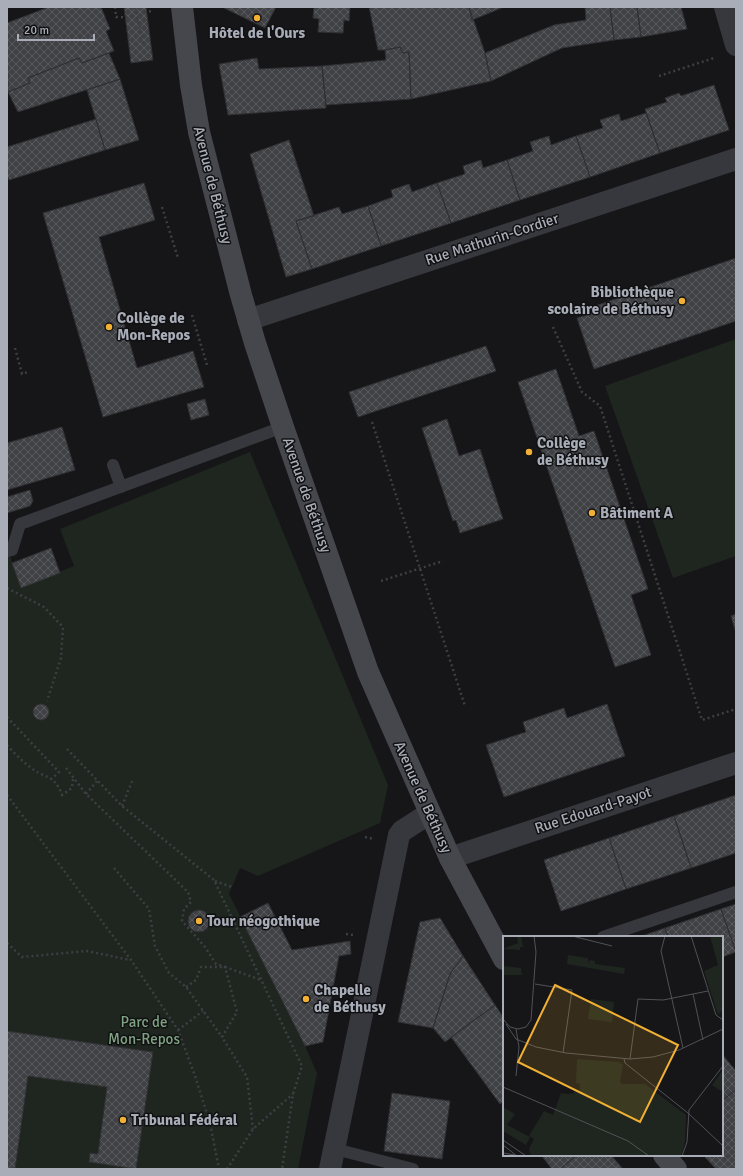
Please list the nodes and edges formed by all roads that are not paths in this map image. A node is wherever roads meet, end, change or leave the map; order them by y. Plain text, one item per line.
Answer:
1 (182, 7) edge
2 (724, 7) edge
3 (736, 45) edge
4 (736, 158) edge
5 (248, 320) junction
6 (283, 427) junction
7 (113, 465) dead end
8 (121, 487) junction
9 (7, 551) edge
10 (736, 763) edge
11 (430, 813) junction
12 (450, 858) junction
13 (736, 892) edge
14 (606, 936) edge
15 (503, 957) edge
16 (665, 1156) edge
17 (332, 1159) edge
18 (413, 1169) edge
19 (676, 1169) edge

1 - 5 street, Avenue de Béthusy
2 - 3 street
4 - 5 street, Rue Mathurin-Cordier
5 - 6 street, Avenue de Béthusy
6 - 8 lane
6 - 11 street, Avenue de Béthusy
7 - 8 lane
8 - 9 lane
10 - 12 street, Rue Edouard-Payot
11 - 12 street, Avenue de Béthusy
11 - 17 street
12 - 15 street, Avenue de Béthusy
13 - 14 lane
16 - 19 street
17 - 18 lane

